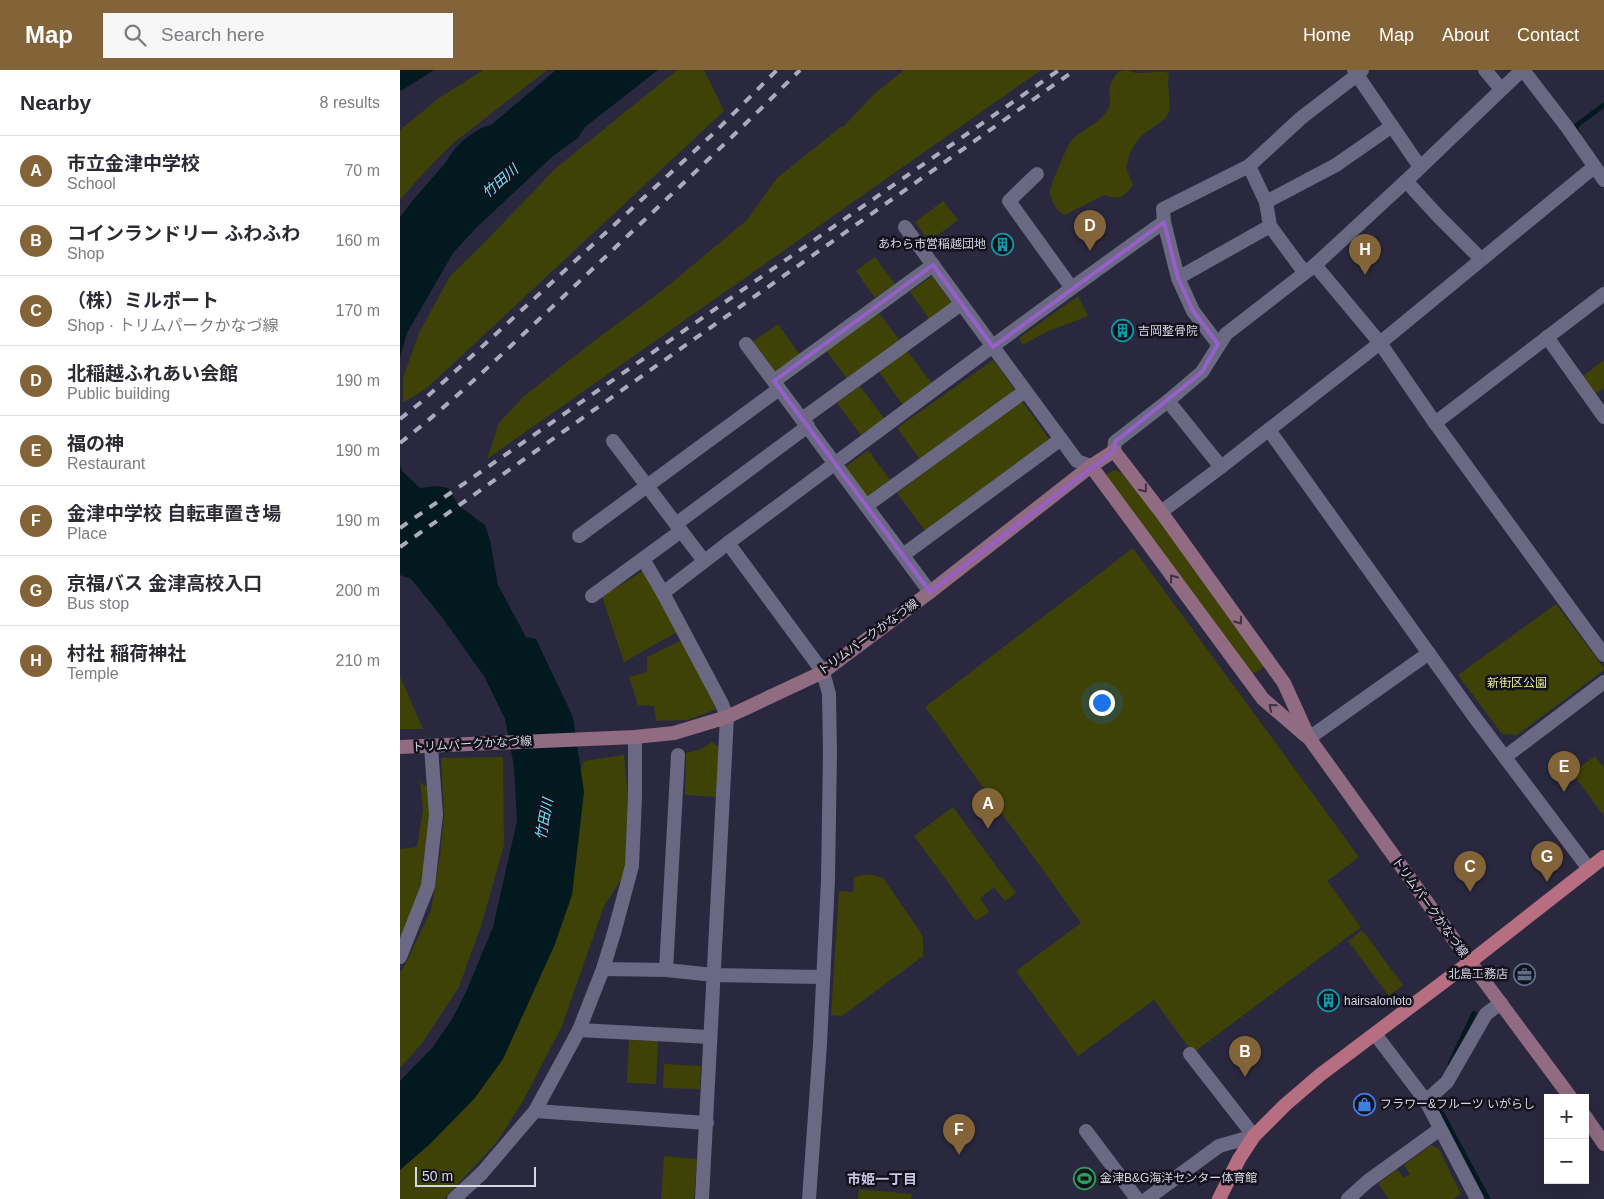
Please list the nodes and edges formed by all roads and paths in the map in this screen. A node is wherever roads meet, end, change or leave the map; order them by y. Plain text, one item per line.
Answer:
1 (1485, 70) edge
2 (1522, 70) edge
3 (1358, 72) edge
4 (1501, 90) junction
5 (1392, 126) junction
6 (1249, 166) junction
7 (1420, 167) junction
8 (1594, 167) junction
9 (1037, 174) dead end
10 (1604, 180) edge
11 (1406, 181) junction
12 (1266, 202) junction
13 (1164, 222) junction
14 (1270, 226) junction
15 (905, 227) dead end
16 (1481, 259) junction
17 (933, 265) junction
18 (1309, 269) junction
19 (1178, 278) junction
20 (1071, 287) junction
21 (1604, 294) edge
22 (961, 304) junction
23 (1548, 337) junction
24 (1380, 343) junction
25 (746, 344) dead end
26 (1218, 344) junction
27 (993, 347) junction
28 (777, 385) junction
29 (1025, 391) junction
30 (1168, 401) junction
31 (1604, 417) edge
32 (805, 422) junction
33 (1435, 423) junction
34 (1269, 430) junction
35 (1061, 439) junction
36 (613, 441) dead end
37 (1114, 451) junction
38 (836, 464) junction
39 (1091, 466) junction
40 (1221, 468) junction
41 (647, 486) junction
42 (866, 506) junction
43 (1161, 512) junction
44 (678, 528) junction
45 (579, 536) dead end
46 (728, 543) junction
47 (903, 555) junction
48 (643, 559) junction
49 (704, 561) junction
50 (930, 592) junction
51 (663, 593) junction
52 (592, 596) dead end
53 (1428, 653) junction
54 (1604, 655) edge
55 (823, 672) junction
56 (1604, 682) edge
57 (727, 717) junction
58 (628, 737) junction
59 (1309, 738) junction
60 (400, 747) edge
61 (431, 747) junction
62 (678, 755) dead end
63 (1505, 757) junction
64 (1604, 857) edge
65 (1589, 868) junction
66 (400, 957) edge
67 (1470, 962) junction
68 (603, 969) junction
69 (666, 970) junction
70 (714, 975) junction
71 (822, 977) junction
72 (1501, 1002) junction
73 (579, 1030) junction
74 (1375, 1034) junction
75 (710, 1037) junction
76 (1190, 1054) dead end
77 (1569, 1094) edge
78 (1426, 1101) junction
79 (534, 1111) junction
80 (1589, 1122) edge
81 (707, 1123) junction
82 (1440, 1129) junction
83 (1086, 1131) dead end
84 (1254, 1136) junction
85 (1604, 1144) edge
86 (454, 1199) edge
87 (702, 1199) edge
88 (809, 1199) edge
89 (1136, 1199) edge
90 (1147, 1199) edge
91 (1219, 1199) edge
92 (1348, 1199) edge
93 (1478, 1199) edge

1 - 4 street
2 - 4 street
2 - 8 street
3 - 5 street
3 - 6 street
4 - 7 street
5 - 7 street
5 - 12 street
6 - 12 street
6 - 13 street
7 - 11 street
8 - 10 street
8 - 16 street
9 - 20 street
11 - 16 street
11 - 18 street
12 - 14 street
13 - 19 street
13 - 20 street
14 - 18 street
14 - 19 street
15 - 17 street
16 - 24 street
17 - 22 street
17 - 28 street
18 - 24 street
18 - 26 street
19 - 26 street
20 - 27 street
21 - 23 street
22 - 27 street
22 - 32 street
23 - 31 street
23 - 33 street
24 - 33 street
24 - 34 street
25 - 28 street
26 - 30 street
27 - 29 street
27 - 38 street
28 - 32 street
28 - 41 street
29 - 35 street
29 - 42 street
30 - 37 street
30 - 40 street
32 - 38 street
32 - 44 street
33 - 54 street
34 - 40 street
34 - 53 street
35 - 39 street
35 - 47 street
36 - 41 street
37 - 39 main road, トリムパークかなづ線
37 -> 43 main road, トリムパークかなづ線
38 - 42 street
38 - 46 street
39 - 50 main road, トリムパークかなづ線
59 -> 39 main road, トリムパークかなづ線
40 - 43 street
41 - 44 street
41 - 45 street
42 - 47 street
43 -> 59 main road, トリムパークかなづ線
44 - 48 street
44 - 49 street
46 - 49 street
46 - 55 street
47 - 50 street
48 - 51 street
48 - 52 street
49 - 51 street
50 - 55 main road, トリムパークかなづ線
51 - 57 street
53 - 59 street
53 - 63 street
55 - 57 main road, トリムパークかなづ線
55 - 71 street
56 - 63 street
57 - 58 main road, トリムパークかなづ線
57 - 70 street
58 - 61 main road, トリムパークかなづ線
58 - 68 street
59 - 67 main road, トリムパークかなづ線
60 - 61 main road, トリムパークかなづ線
61 - 66 street
62 - 69 street
63 - 65 street
64 - 65 main road
65 - 67 main road
67 - 72 main road, トリムパークかなづ線
67 - 74 main road
68 - 69 street
68 - 73 street
69 - 70 street
70 - 71 street
70 - 75 street
71 - 88 street
72 - 77 main road, トリムパークかなづ線
72 - 78 street
73 - 75 street
73 - 79 street
74 - 78 street
74 - 84 main road
75 - 81 street
76 - 84 street
78 - 82 street
79 - 81 street
79 - 86 street
80 - 85 main road
81 - 87 street
82 - 92 street
82 - 93 street
83 - 89 street
84 - 90 street
84 - 91 main road

